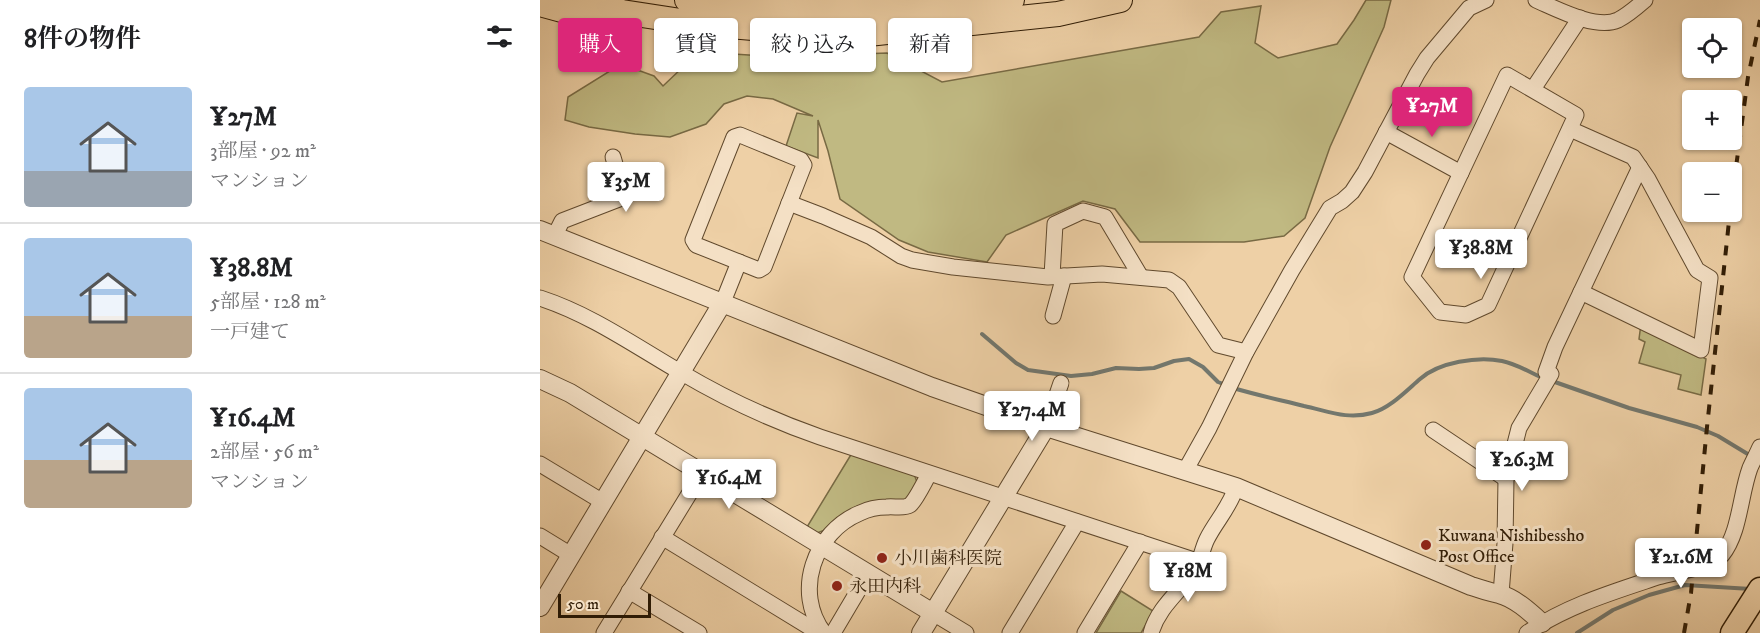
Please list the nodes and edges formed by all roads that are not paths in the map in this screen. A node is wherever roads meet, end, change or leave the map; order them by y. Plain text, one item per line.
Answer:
1 (574, 0) edge
2 (687, 0) edge
3 (1012, 0) edge
4 (1120, 0) edge
5 (1486, 0) edge
6 (1536, 0) edge
7 (1635, 3) edge
8 (540, 4) edge
9 (727, 4) edge
10 (661, 18) edge
11 (1580, 18) junction
12 (738, 27) edge
13 (654, 28) edge
14 (1533, 89) junction
15 (1570, 129) junction
16 (1386, 132) junction
17 (613, 157) dead end
18 (1640, 167) junction
19 (1461, 173) junction
20 (789, 203) junction
21 (547, 233) edge
22 (739, 262) junction
23 (1058, 276) junction
24 (1141, 276) junction
25 (1581, 292) junction
26 (540, 298) edge
27 (723, 302) junction
28 (1053, 316) dead end
29 (1246, 352) junction
30 (681, 373) junction
31 (540, 379) edge
32 (1060, 383) dead end
33 (1046, 428) junction
34 (1433, 430) dead end
35 (642, 438) junction
36 (1759, 450) edge
37 (540, 464) edge
38 (1185, 471) junction
39 (702, 473) junction
40 (929, 474) junction
41 (1506, 479) junction
42 (1236, 487) junction
43 (1004, 498) junction
44 (603, 502) junction
45 (1077, 522) junction
46 (540, 536) edge
47 (662, 537) junction
48 (1140, 542) junction
49 (822, 545) junction
50 (571, 555) junction
51 (1200, 562) junction
52 (868, 574) junction
53 (629, 591) junction
54 (1501, 594) junction
55 (1757, 599) edge
56 (540, 607) edge
57 (933, 613) junction
58 (1535, 628) edge
59 (604, 633) edge
60 (699, 633) edge
61 (819, 633) edge
62 (824, 633) edge
63 (833, 633) edge
64 (921, 633) edge
65 (966, 633) edge
66 (1010, 633) edge
67 (1085, 633) edge
68 (1150, 633) edge
69 (1732, 633) edge

1 - 10 highway
2 - 9 highway
3 - 9 highway
4 - 12 highway
5 - 16 street
6 - 11 street
7 - 11 street
8 - 13 highway
11 - 14 street
14 - 15 street
14 - 19 street
15 - 18 street
15 - 19 street
16 - 19 street
16 - 29 street
17 - 21 street
18 - 25 street
18 - 25 street
20 - 22 street
20 - 22 street
20 - 23 street
21 - 27 street
22 - 27 street
23 - 24 street
23 - 24 street
23 - 28 street
24 - 29 street
25 - 41 street
26 - 30 street
27 - 30 street
27 - 33 street
29 - 38 street
30 - 35 street
30 - 40 street
31 - 35 street
32 - 33 street
33 - 38 street
33 - 43 street
34 - 41 street
35 - 39 street
35 - 44 street
36 - 58 street
37 - 44 street
38 - 42 street
39 - 47 street
39 - 49 street
40 - 43 street
40 - 49 street
41 - 54 street
42 - 51 street
42 - 54 street
43 - 45 street
43 - 57 street
44 - 50 street
45 - 48 street
45 - 66 street
46 - 50 street
47 - 53 street
47 - 61 street
48 - 51 street
48 - 67 street
49 - 52 street
49 - 62 street
50 - 56 street
51 - 68 street
52 - 57 street
52 - 63 street
53 - 59 street
53 - 60 street
54 - 58 street
55 - 69 main road
57 - 64 street
57 - 65 street

